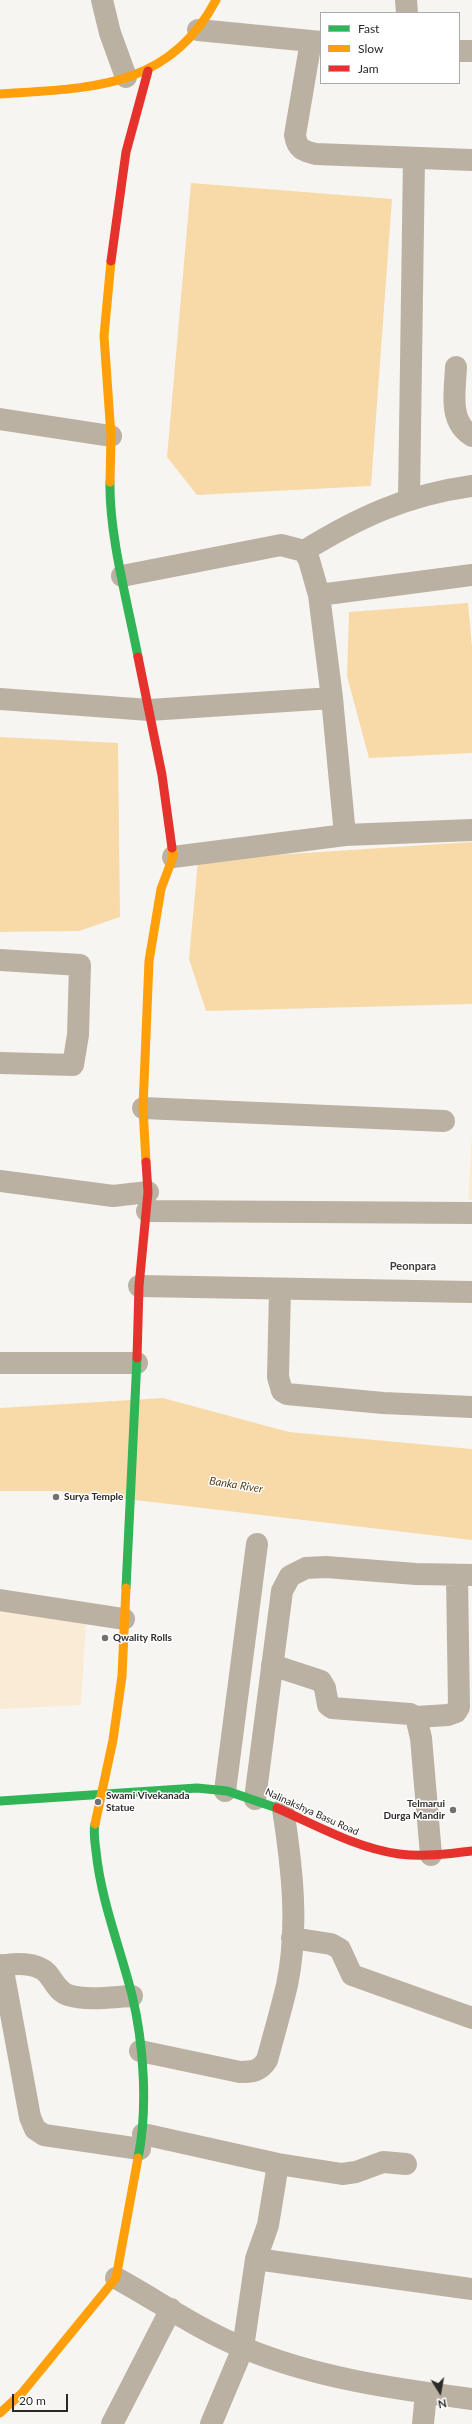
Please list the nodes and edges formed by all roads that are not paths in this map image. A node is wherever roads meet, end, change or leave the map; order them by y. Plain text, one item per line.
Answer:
1 (102, 0) edge
2 (216, 0) edge
3 (406, 0) edge
4 (407, 12) edge
5 (198, 30) junction
6 (316, 41) edge
7 (460, 51) edge
8 (472, 51) edge
9 (148, 71) junction
10 (126, 77) junction
11 (0, 94) edge
12 (414, 158) junction
13 (472, 160) edge
14 (456, 367) dead end
15 (0, 419) edge
16 (111, 436) junction
17 (472, 436) edge
18 (472, 486) edge
19 (409, 500) junction
20 (304, 551) junction
21 (472, 575) edge
22 (122, 576) junction
23 (319, 595) junction
24 (332, 698) junction
25 (0, 699) edge
26 (149, 710) junction
27 (472, 830) edge
28 (345, 835) junction
29 (173, 857) junction
30 (0, 960) edge
31 (0, 1063) edge
32 (143, 1108) junction
33 (444, 1121) dead end
34 (0, 1181) edge
35 (148, 1202) junction
36 (472, 1213) edge
37 (139, 1286) junction
38 (280, 1289) junction
39 (472, 1292) edge
40 (0, 1363) edge
41 (137, 1363) junction
42 (472, 1407) edge
43 (257, 1544) dead end
44 (464, 1575) edge
45 (0, 1600) edge
46 (124, 1619) junction
47 (272, 1665) junction
48 (416, 1717) junction
49 (225, 1791) junction
50 (101, 1793) junction
51 (255, 1799) junction
52 (0, 1801) edge
53 (283, 1809) junction
54 (472, 1851) edge
55 (431, 1855) junction
56 (292, 1938) junction
57 (1, 1965) edge
58 (132, 1996) junction
59 (472, 2018) edge
60 (140, 2051) junction
61 (142, 2142) junction
62 (278, 2164) junction
63 (406, 2164) dead end
64 (256, 2259) junction
65 (116, 2278) junction
66 (472, 2288) edge
67 (171, 2309) junction
68 (243, 2348) junction
69 (426, 2393) junction
70 (472, 2399) edge
71 (0, 2412) edge
72 (112, 2424) edge
73 (211, 2424) edge
74 (424, 2424) edge

1 - 10 street
2 - 5 main road
3 - 4 street
5 - 6 street
5 - 9 main road
6 - 12 street
7 - 8 street
9 - 10 main road
9 - 16 main road
10 - 11 main road
12 - 13 street
12 - 19 street
14 - 17 street
15 - 16 street
16 - 22 main road
18 - 19 street
19 - 20 street
20 - 22 street
20 - 23 street
21 - 23 street
22 - 26 main road
23 - 24 street
24 - 26 street
24 - 28 street
25 - 26 street
26 - 29 main road
27 - 28 street
28 - 29 street
29 - 32 main road
30 - 31 street
32 - 33 street
32 - 35 main road
34 - 35 street
35 - 36 street
35 - 37 main road
37 - 38 street
37 - 41 main road
38 - 39 street
38 - 42 street
40 - 41 street
41 - 46 main road
43 - 49 street
44 - 47 street
44 - 48 street
45 - 46 street
46 - 50 main road
47 - 48 street
47 - 51 street
48 - 55 street
49 - 50 main road, Nalinakshya Basu Road
49 - 51 main road, Nalinakshya Basu Road
50 - 52 main road, Nalinakshya Basu Road
50 - 58 main road
51 - 53 main road, Nalinakshya Basu Road
53 - 55 main road, Nalinakshya Basu Road
53 - 56 street
54 - 55 main road, Nalinakshya Basu Road
56 - 59 street
56 - 60 street
57 - 58 street
57 - 61 street
58 - 60 main road
60 - 61 main road
61 - 62 street
61 - 65 main road
62 - 63 street
62 - 64 street
64 - 66 street
64 - 68 street
65 - 67 street
65 - 71 main road
67 - 68 street
67 - 72 street
68 - 69 street
68 - 73 street
69 - 70 street
69 - 74 street

